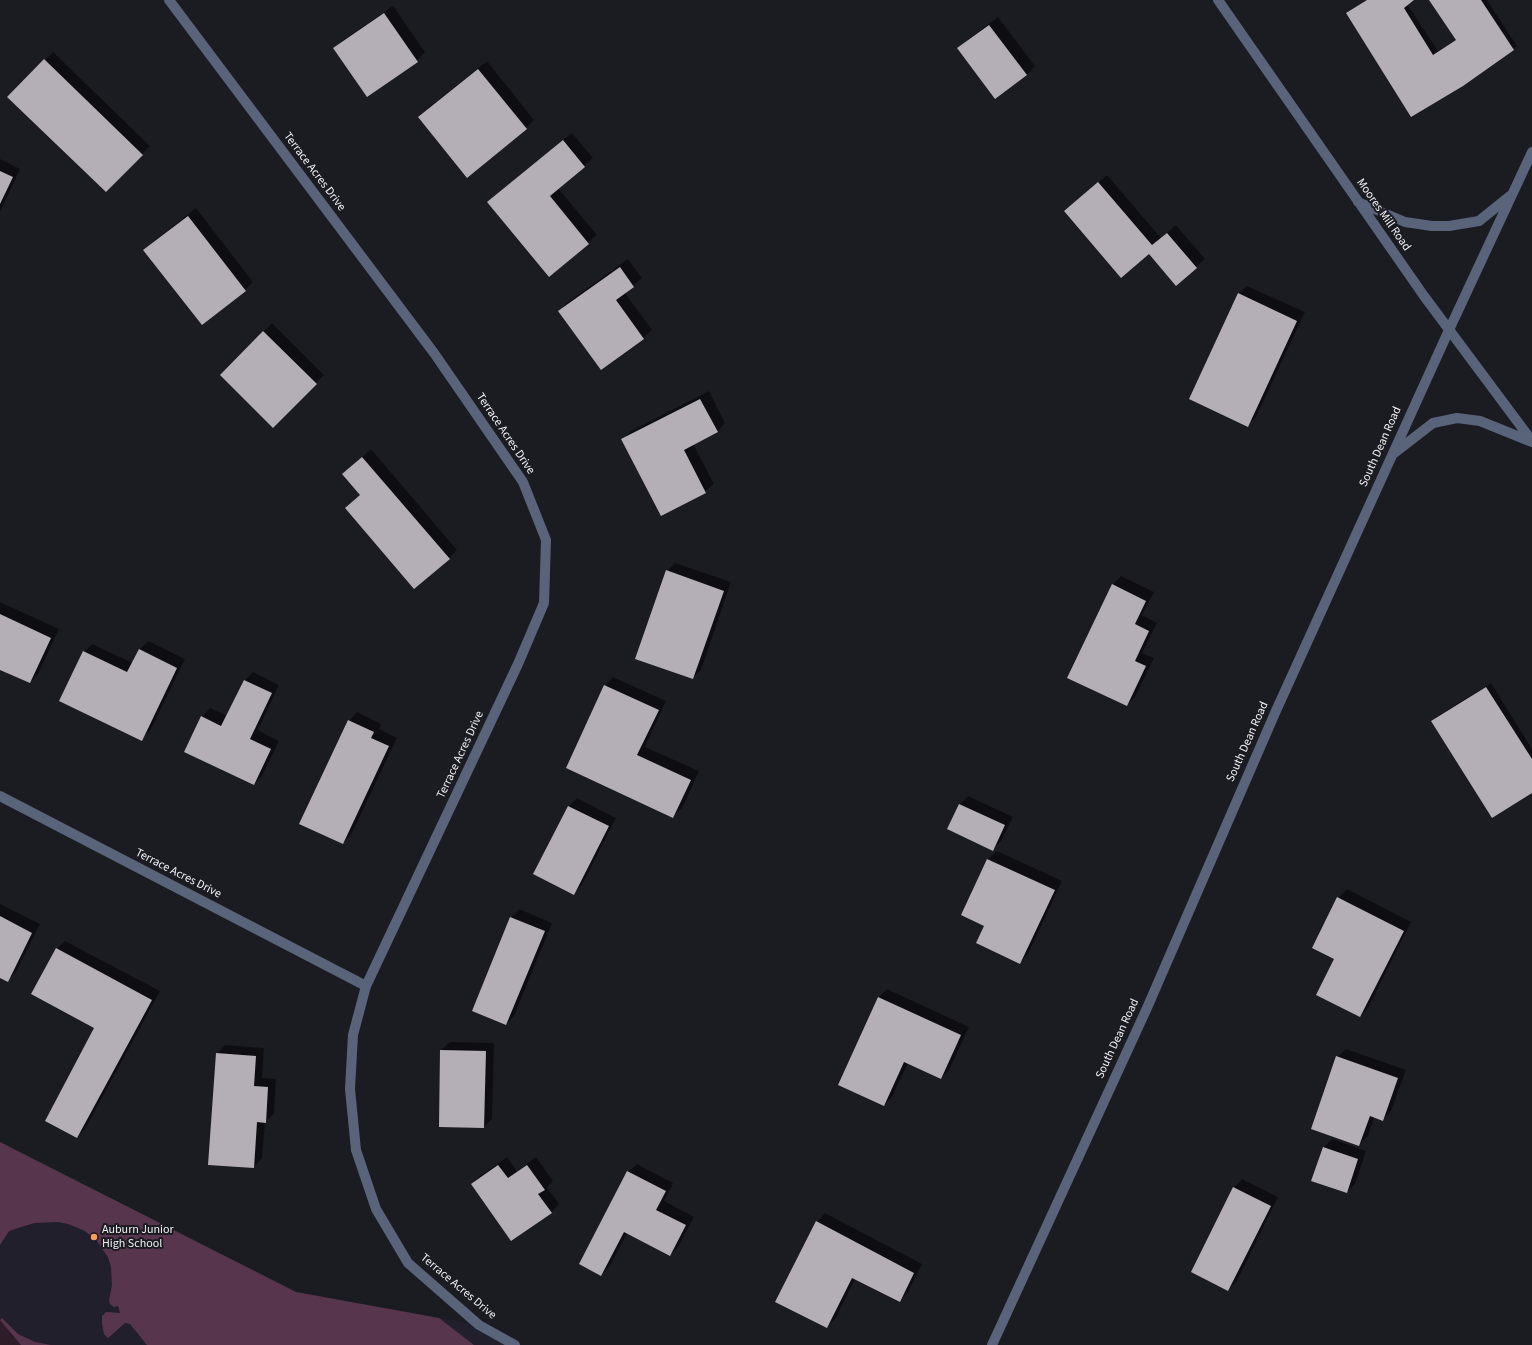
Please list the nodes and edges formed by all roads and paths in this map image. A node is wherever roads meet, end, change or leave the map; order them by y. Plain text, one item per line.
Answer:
1 (169, 0) edge
2 (1218, 0) edge
3 (1532, 152) edge
4 (1512, 195) junction
5 (1358, 202) junction
6 (1449, 330) junction
7 (1532, 442) edge
8 (1392, 455) junction
9 (0, 796) edge
10 (366, 986) junction
11 (515, 1345) edge
12 (992, 1345) edge

1 - 10 street, Terrace Acres Drive
2 - 5 street, Moores Mill Road
3 - 4 street, South Dean Road
4 - 5 street
4 - 6 street, South Dean Road
5 - 6 street, Moores Mill Road
6 - 7 street, Moores Mill Road
6 - 8 street, South Dean Road
7 - 8 street
8 - 12 street, South Dean Road
9 - 10 street, Terrace Acres Drive
10 - 11 street, Terrace Acres Drive

